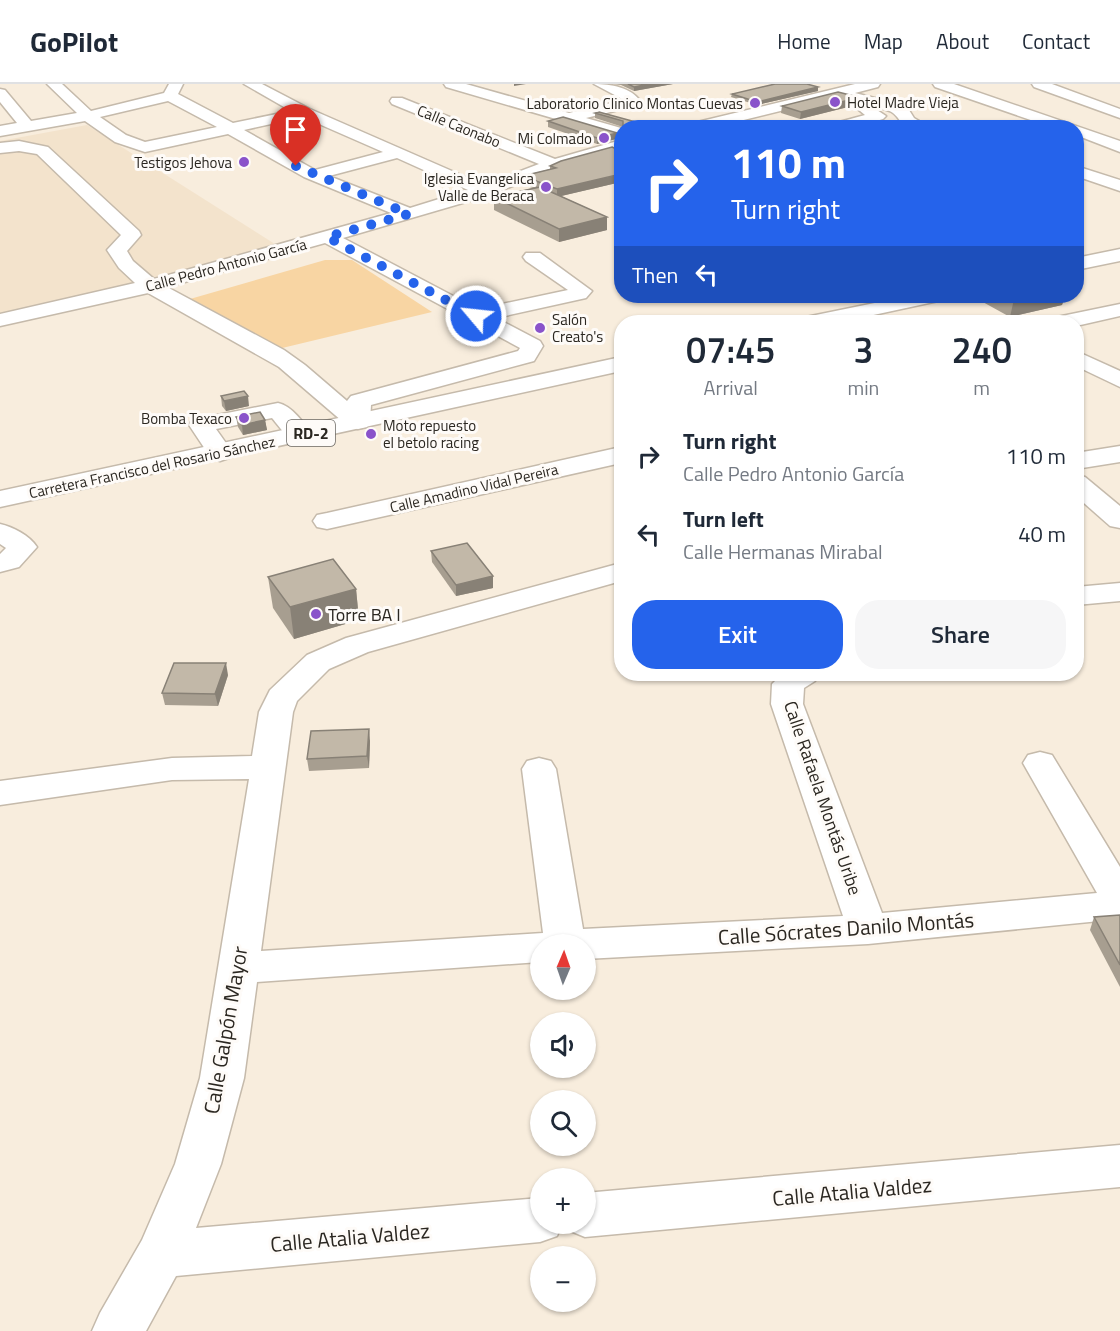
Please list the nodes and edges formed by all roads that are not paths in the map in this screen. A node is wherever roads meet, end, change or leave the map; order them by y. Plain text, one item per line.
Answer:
1 (54, 84) edge
2 (251, 84) edge
3 (451, 84) edge
4 (601, 84) edge
5 (873, 84) edge
6 (940, 84) edge
7 (1039, 84) edge
8 (517, 88) dead end
9 (173, 90) edge
10 (793, 90) edge
11 (834, 92) junction
12 (0, 93) edge
13 (489, 94) junction
14 (814, 96) junction
15 (397, 101) dead end
16 (875, 103) junction
17 (305, 112) junction
18 (1120, 114) edge
19 (87, 116) junction
20 (571, 118) junction
21 (906, 118) junction
22 (721, 120) edge
23 (863, 120) edge
24 (899, 120) edge
25 (910, 120) edge
26 (1046, 120) edge
27 (27, 126) junction
28 (233, 129) junction
29 (0, 131) edge
30 (614, 131) edge
31 (1084, 133) edge
32 (1119, 146) edge
33 (614, 147) edge
34 (0, 148) edge
35 (1086, 152) dead end
36 (399, 153) junction
37 (554, 164) junction
38 (314, 176) junction
39 (1084, 177) edge
40 (1120, 186) edge
41 (484, 191) junction
42 (409, 214) junction
43 (327, 237) junction
44 (1120, 255) edge
45 (533, 257) dead end
46 (1084, 262) edge
47 (150, 286) junction
48 (882, 303) edge
49 (1120, 310) edge
50 (843, 315) edge
51 (476, 316) junction
52 (1084, 318) edge
53 (0, 320) edge
54 (1084, 362) edge
55 (614, 366) edge
56 (1120, 380) edge
57 (358, 422) junction
58 (300, 435) junction
59 (220, 453) junction
60 (1120, 454) edge
61 (614, 457) edge
62 (1084, 459) edge
63 (1084, 490) edge
64 (0, 499) edge
65 (1120, 520) edge
66 (327, 521) dead end
67 (0, 532) edge
68 (0, 562) edge
69 (614, 574) edge
70 (1120, 592) edge
71 (1084, 595) edge
72 (793, 681) edge
73 (1040, 763) dead end
74 (267, 766) junction
75 (538, 769) dead end
76 (0, 793) edge
77 (1120, 903) edge
78 (868, 929) junction
79 (563, 934) edge
80 (596, 944) edge
81 (530, 948) edge
82 (237, 968) junction
83 (1120, 1166) edge
84 (596, 1214) edge
85 (530, 1221) edge
86 (161, 1254) junction
87 (118, 1331) edge

1 - 19 street
2 - 17 street
3 - 13 street
4 - 20 street
5 - 11 street
6 - 26 street
7 - 18 street
8 - 13 street
9 - 19 street
9 - 28 street
10 - 14 street
11 - 14 street
11 - 16 street
12 - 27 street
13 - 20 street
14 - 22 street
15 - 37 street, Calle Caonabo
16 - 21 street
16 - 23 street
17 - 28 street
17 - 36 street
19 - 27 street
19 - 28 street
20 - 30 street
21 - 24 street
21 - 25 street
27 - 29 street
28 - 38 street
31 - 32 street
32 - 35 street
33 - 37 street, Calle Pedro Antonio García
34 - 47 street
36 - 38 street
36 - 41 street
37 - 41 street, Calle Pedro Antonio García
38 - 42 street
39 - 40 street
41 - 42 street, Calle Pedro Antonio García
42 - 43 street, Calle Pedro Antonio García
43 - 47 street, Calle Pedro Antonio García
43 - 51 street
44 - 46 street
45 - 51 street
47 - 53 street, Calle Pedro Antonio García
47 - 57 street
48 - 50 street
49 - 52 street
51 - 57 street
54 - 56 street
55 - 57 street, Carretera Francisco del Rosario Sánchez / RD-2
57 - 58 street, Carretera Francisco del Rosario Sánchez / RD-2
58 - 59 street, Carretera Francisco del Rosario Sánchez / RD-2
58 - 59 street
59 - 64 street, Carretera Francisco del Rosario Sánchez / RD-2
60 - 62 street
61 - 66 street, Calle Amadino Vidal Pereira
63 - 65 street
67 - 68 street
69 - 74 street, Calle Galpón Mayor
70 - 71 street
72 - 78 street, Calle Rafaela Montás Uribe
73 - 77 street
74 - 76 street
74 - 82 street, Calle Galpón Mayor
75 - 79 street
77 - 78 street, Calle Sócrates Danilo Montás
78 - 80 street, Calle Sócrates Danilo Montás
81 - 82 street
82 - 86 street, Calle Galpón Mayor
83 - 84 street, Calle Atalia Valdez
85 - 86 street, Calle Atalia Valdez
86 - 87 street, Calle Galpón Mayor

